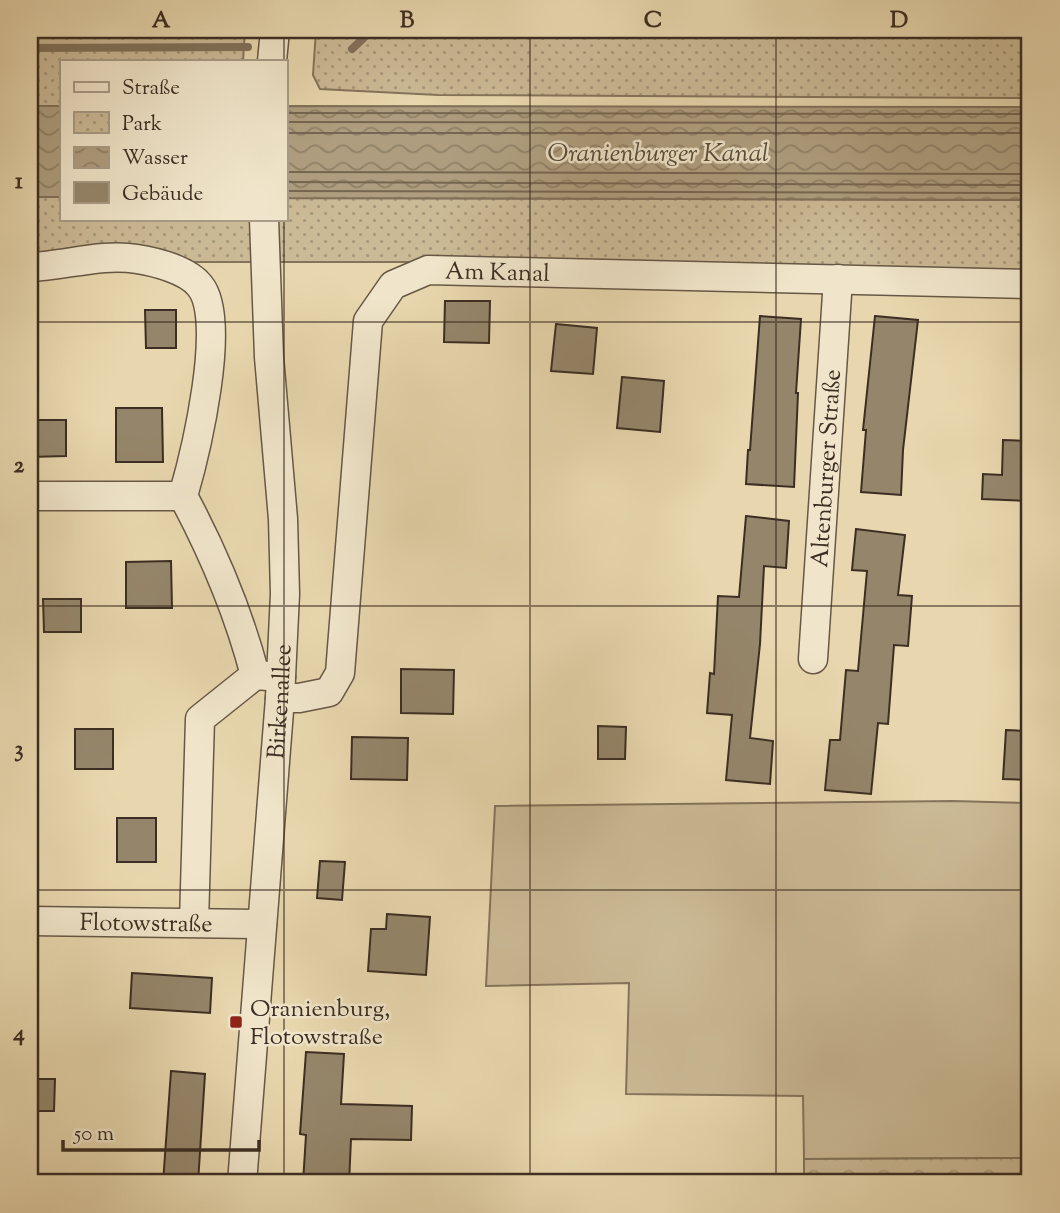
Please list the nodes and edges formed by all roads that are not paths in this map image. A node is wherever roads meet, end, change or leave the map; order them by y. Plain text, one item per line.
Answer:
1 (275, 30) edge
2 (272, 60) edge
3 (264, 220) edge
4 (30, 267) edge
5 (838, 279) junction
6 (1030, 284) edge
7 (30, 496) edge
8 (183, 496) junction
9 (813, 659) dead end
10 (272, 683) junction
11 (30, 921) edge
12 (194, 922) junction
13 (262, 924) junction
14 (242, 1183) edge

1 - 2 street
3 - 10 street, Birkenallee
4 - 8 street
5 - 6 street, Am Kanal
5 - 9 street, Altenburger Straße
5 - 10 street, Am Kanal
7 - 8 street
8 - 10 street
10 - 12 street
10 - 13 street, Birkenallee
11 - 12 street, Flotowstraße
12 - 13 street, Flotowstraße
13 - 14 street, Birkenallee

